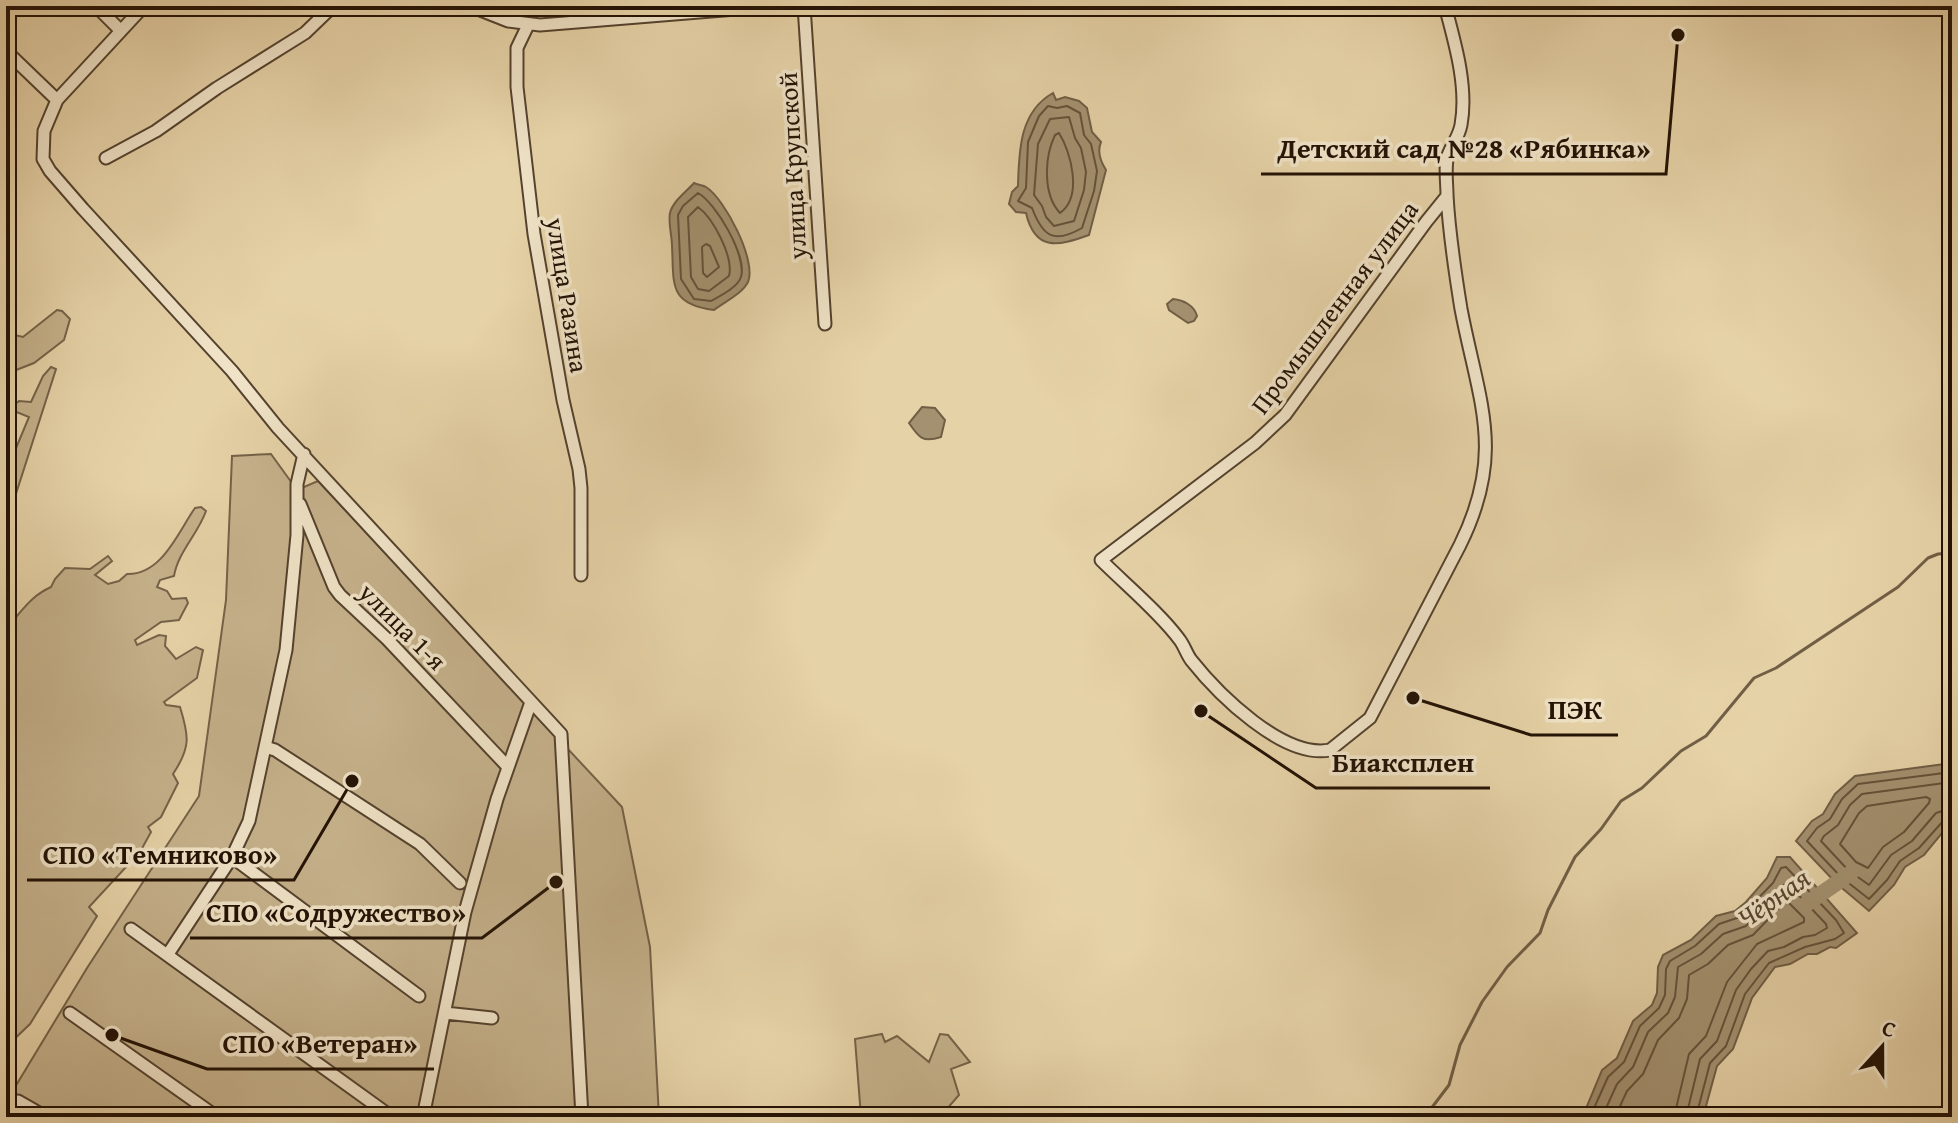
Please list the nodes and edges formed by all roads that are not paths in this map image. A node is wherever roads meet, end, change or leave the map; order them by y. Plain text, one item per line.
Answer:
1 (96, 6) edge
2 (144, 6) edge
3 (333, 6) edge
4 (470, 6) edge
5 (773, 6) edge
6 (804, 6) edge
7 (1445, 6) edge
8 (528, 25) junction
9 (120, 30) junction
10 (6, 51) edge
11 (57, 100) junction
12 (106, 158) dead end
13 (1447, 196) junction
14 (825, 324) dead end
15 (304, 454) junction
16 (297, 496) junction
17 (581, 575) dead end
18 (531, 702) junction
19 (265, 747) junction
20 (508, 767) junction
21 (232, 857) junction
22 (460, 883) dead end
23 (131, 929) dead end
24 (168, 954) junction
25 (419, 996) dead end
26 (70, 1013) dead end
27 (445, 1013) junction
28 (492, 1018) dead end
29 (18, 1101) dead end
30 (389, 1115) dead end
31 (46, 1117) edge
32 (217, 1117) edge
33 (423, 1117) edge
34 (582, 1117) edge

1 - 9 street
2 - 9 street
3 - 12 street
4 - 8 street
5 - 8 street
6 - 14 street, улица Крупской
7 - 13 street, Промышленная улица
8 - 17 street, улица Разина
9 - 11 street
10 - 11 street
11 - 15 street
13 - 13 street, Промышленная улица
15 - 16 street
15 - 18 street
16 - 19 street
16 - 20 street, улица 1-я
18 - 20 street
18 - 34 street
19 - 21 street
19 - 22 street
20 - 27 street
21 - 24 street
21 - 25 street
23 - 24 street
24 - 30 street
26 - 32 street
27 - 28 street
27 - 33 street
29 - 31 street

